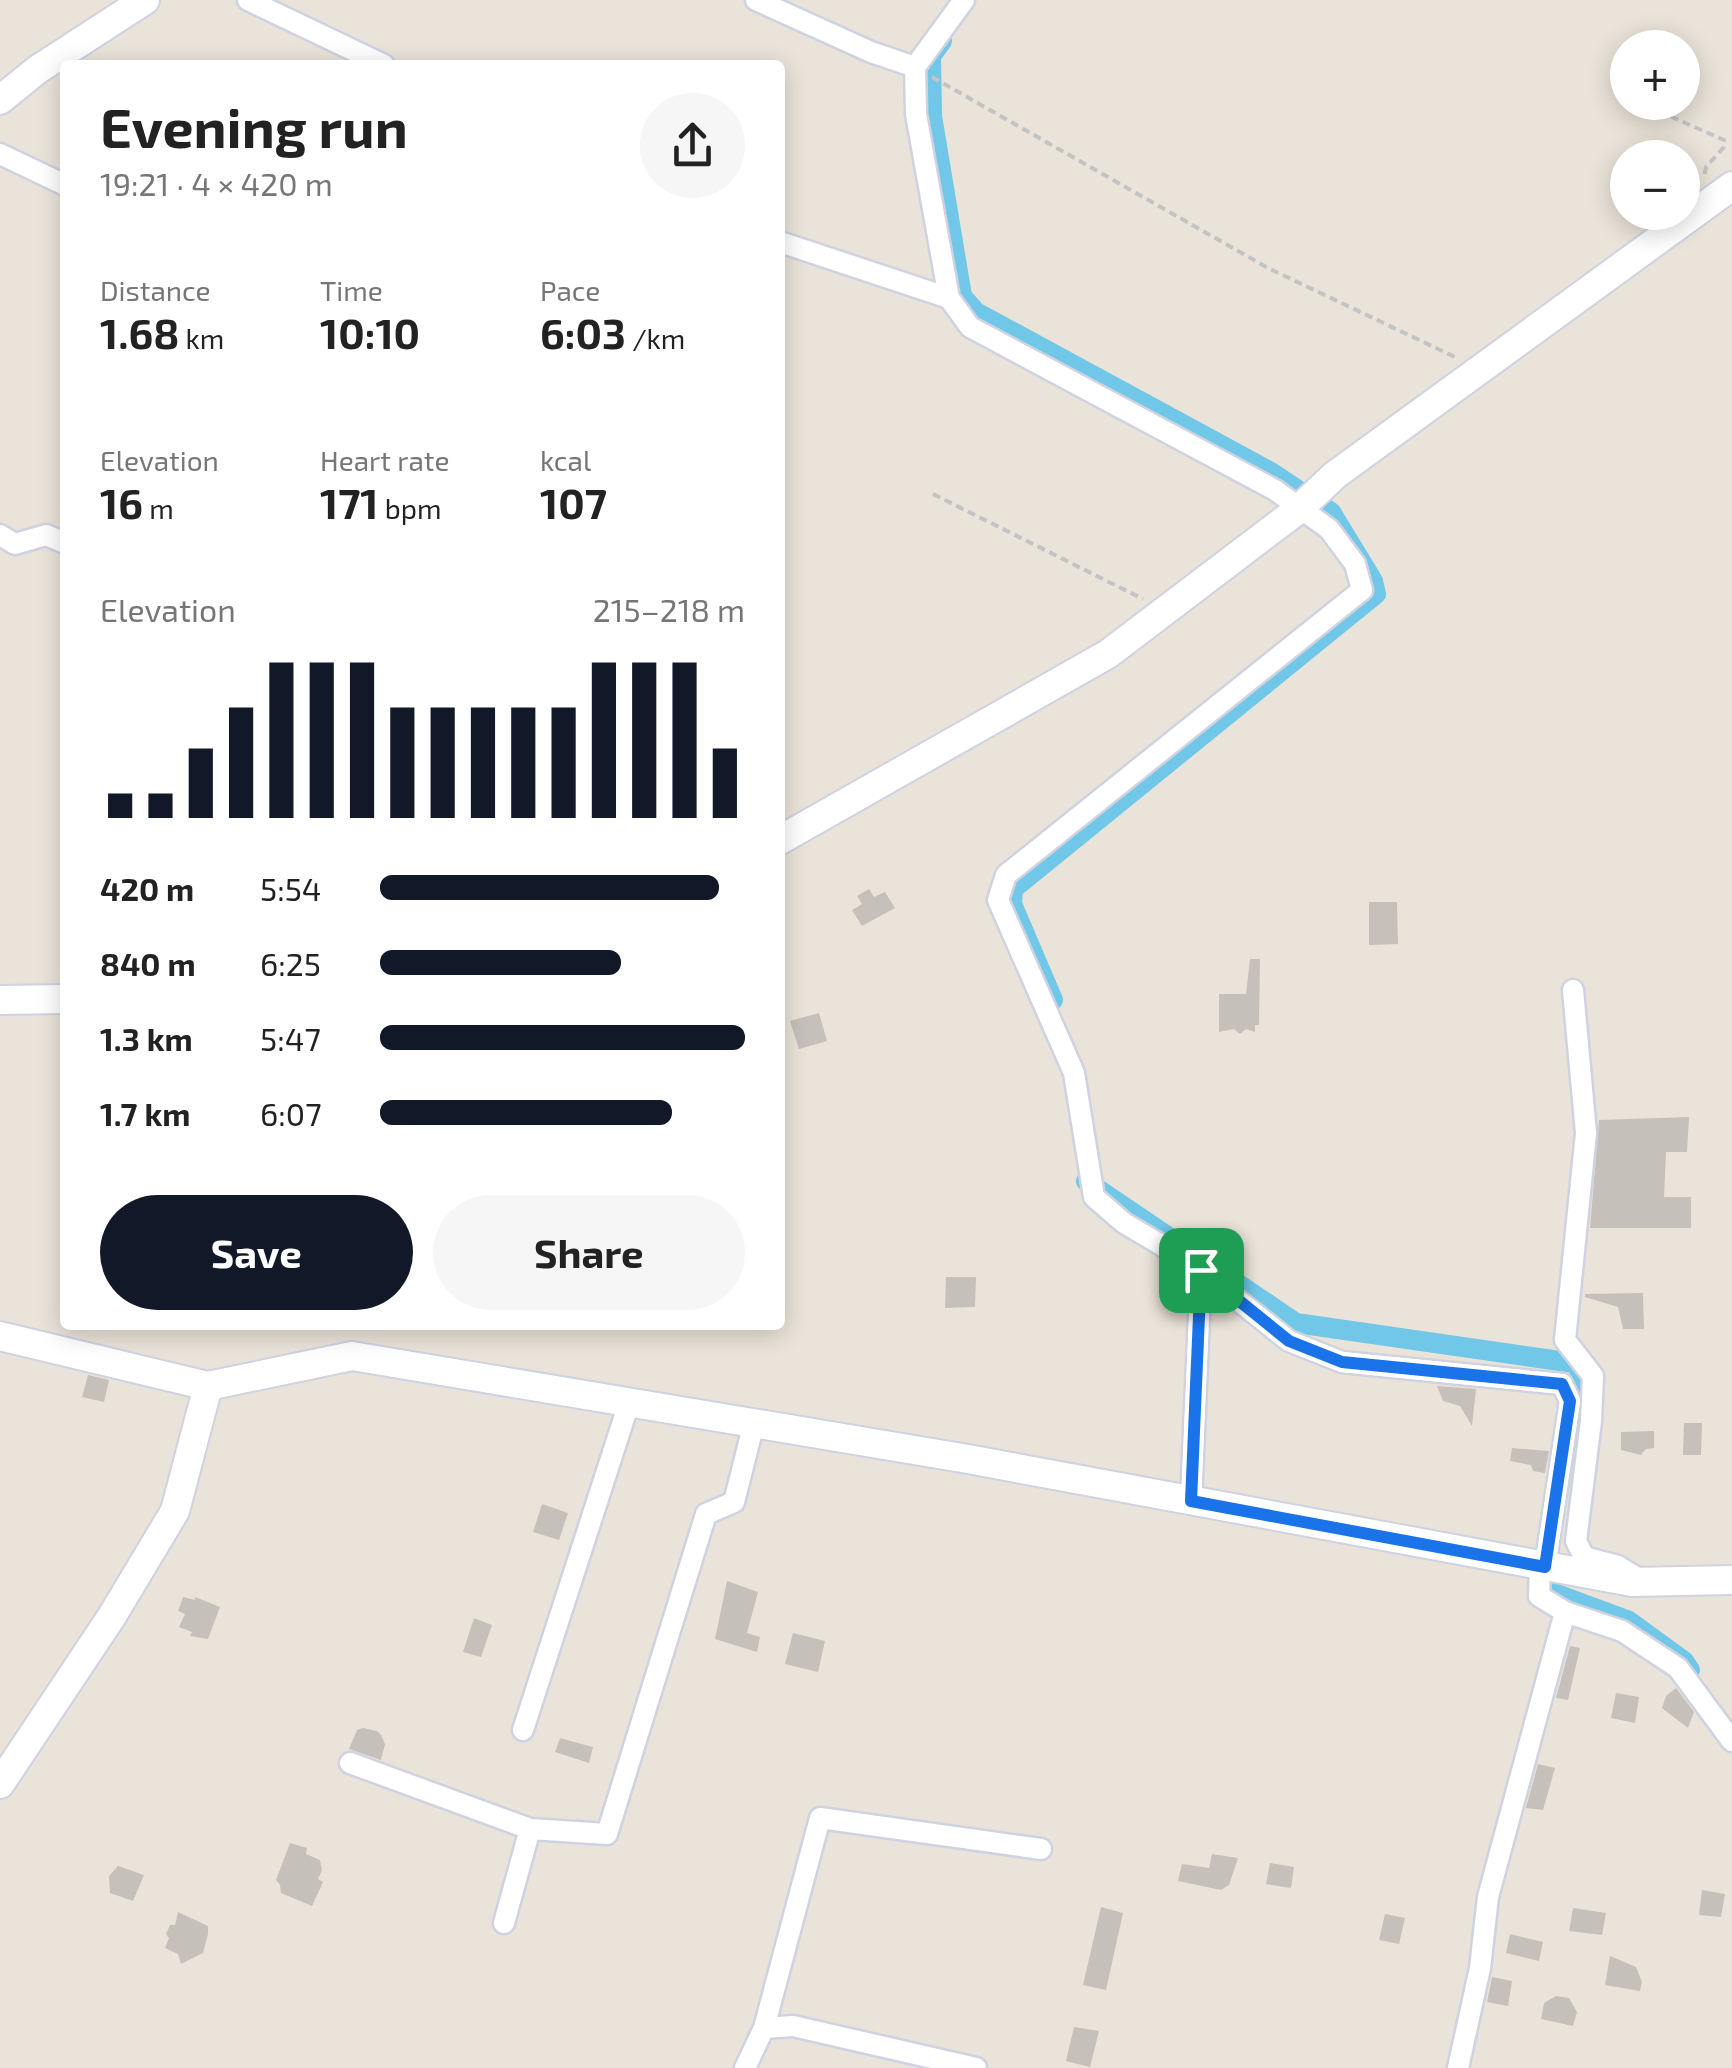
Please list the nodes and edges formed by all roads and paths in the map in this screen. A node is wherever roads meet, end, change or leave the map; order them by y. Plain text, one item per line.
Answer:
1 (144, 0) edge
2 (248, 0) edge
3 (756, 0) edge
4 (964, 0) edge
5 (374, 60) edge
6 (915, 67) junction
7 (0, 100) edge
8 (1679, 120) edge
9 (0, 154) edge
10 (60, 183) edge
11 (1726, 191) edge
12 (785, 244) edge
13 (949, 298) junction
14 (1476, 373) junction
15 (933, 494) dead end
16 (1299, 509) junction
17 (0, 535) edge
18 (60, 541) edge
19 (1149, 605) dead end
20 (785, 837) edge
21 (1574, 990) dead end
22 (60, 999) edge
23 (0, 1000) edge
24 (1201, 1270) junction
25 (0, 1336) edge
26 (208, 1386) junction
27 (629, 1403) junction
28 (754, 1424) junction
29 (1191, 1501) junction
30 (1542, 1566) junction
31 (1732, 1580) edge
32 (1644, 1582) junction
33 (1565, 1612) junction
34 (523, 1730) dead end
35 (1732, 1740) edge
36 (350, 1763) dead end
37 (0, 1784) edge
38 (530, 1829) junction
39 (1042, 1849) dead end
40 (504, 1922) dead end
41 (764, 2028) junction
42 (746, 2068) edge
43 (976, 2068) edge
44 (1458, 2068) edge

1 - 7 street
2 - 5 street
3 - 6 street
4 - 6 street
6 - 13 street
6 - 14 path
8 - 11 path
9 - 10 street
11 - 14 street
12 - 13 street
13 - 16 street
14 - 16 street
15 - 19 path
16 - 20 street
16 - 24 street
17 - 18 street
21 - 32 street
22 - 23 street
24 - 29 street
24 - 30 street
25 - 26 street
26 - 27 street
26 - 37 street
27 - 28 street
27 - 34 street
28 - 29 street
28 - 38 street
29 - 30 street
30 - 32 street
30 - 33 street
31 - 32 street
33 - 35 street
33 - 44 street
36 - 38 street
38 - 40 street
39 - 41 street
41 - 42 street
41 - 43 street

